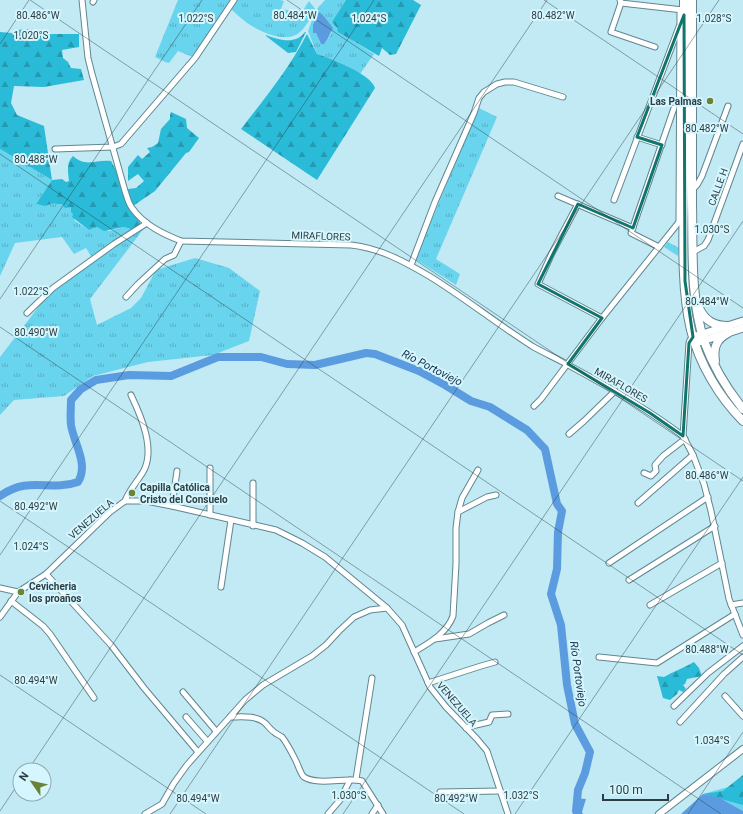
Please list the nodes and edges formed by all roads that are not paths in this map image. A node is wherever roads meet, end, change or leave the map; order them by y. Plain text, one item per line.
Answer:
1 (82, 0) edge
2 (234, 0) edge
3 (684, 0) edge
4 (692, 0) edge
5 (620, 2) edge
6 (683, 12) junction
7 (680, 23) junction
8 (655, 47) dead end
9 (564, 97) dead end
10 (728, 106) dead end
11 (674, 108) dead end
12 (681, 119) junction
13 (670, 120) junction
14 (637, 136) junction
15 (662, 145) junction
16 (743, 146) edge
17 (113, 147) junction
18 (55, 149) dead end
19 (692, 175) junction
20 (702, 176) junction
21 (692, 190) junction
22 (558, 196) dead end
23 (614, 200) dead end
24 (578, 204) junction
25 (681, 219) junction
26 (147, 223) junction
27 (632, 228) junction
28 (182, 241) junction
29 (659, 247) junction
30 (693, 252) junction
31 (411, 265) junction
32 (695, 292) junction
33 (126, 297) dead end
34 (27, 313) dead end
35 (602, 318) junction
36 (743, 321) edge
37 (743, 328) edge
38 (728, 329) junction
39 (703, 337) junction
40 (694, 340) junction
41 (568, 364) junction
42 (717, 371) junction
43 (614, 391) junction
44 (131, 395) dead end
45 (534, 406) dead end
46 (743, 409) edge
47 (743, 421) edge
48 (569, 434) dead end
49 (684, 438) junction
50 (693, 455) junction
51 (210, 468) dead end
52 (478, 470) dead end
53 (176, 471) dead end
54 (644, 473) dead end
55 (253, 483) dead end
56 (496, 495) dead end
57 (708, 497) junction
58 (125, 502) junction
59 (638, 503) dead end
60 (172, 506) junction
61 (458, 512) junction
62 (210, 515) junction
63 (231, 520) junction
64 (253, 526) junction
65 (715, 526) junction
66 (609, 563) dead end
67 (722, 563) junction
68 (46, 574) junction
69 (629, 580) dead end
70 (221, 587) dead end
71 (0, 588) edge
72 (18, 592) junction
73 (11, 601) junction
74 (743, 603) edge
75 (650, 605) dead end
76 (731, 605) junction
77 (387, 608) junction
78 (735, 614) junction
79 (504, 615) dead end
80 (0, 617) edge
81 (743, 635) edge
82 (435, 638) junction
83 (743, 646) edge
84 (414, 652) junction
85 (599, 657) dead end
86 (743, 657) edge
87 (495, 662) dead end
88 (372, 678) dead end
89 (428, 682) junction
90 (183, 692) dead end
91 (725, 696) dead end
92 (94, 698) dead end
93 (674, 706) dead end
94 (508, 714) dead end
95 (743, 716) edge
96 (186, 717) dead end
97 (230, 717) junction
98 (680, 722) dead end
99 (466, 728) junction
100 (216, 731) junction
101 (207, 741) junction
102 (743, 749) edge
103 (198, 752) junction
104 (356, 779) junction
105 (350, 780) junction
106 (500, 791) junction
107 (440, 792) dead end
108 (378, 805) junction
109 (145, 814) edge
110 (328, 814) edge
111 (372, 814) edge
112 (383, 814) edge
113 (508, 814) edge
114 (659, 814) edge

1 - 17 street, MIRAFLORES
2 - 17 street
3 - 6 main road
4 - 19 main road
5 - 6 street
5 - 8 street
6 - 7 street
6 - 12 main road
7 - 12 street
7 - 14 street
9 - 31 street
10 - 20 street
11 - 13 street
12 - 13 street
12 - 25 main road
13 - 15 street
14 - 15 street
14 - 23 street
15 - 27 street
16 - 30 street, CALLE H
17 - 18 street
17 - 26 street, MIRAFLORES
19 - 20 street
19 - 21 main road
20 - 21 street
21 - 30 main road
22 - 24 street
24 - 27 street
24 - 35 street
25 - 29 street
25 - 40 main road
26 - 28 street, MIRAFLORES
26 - 34 street
27 - 29 street
28 - 31 street, MIRAFLORES
28 - 33 street
29 - 35 street
30 - 32 main road
31 - 41 street, MIRAFLORES
32 - 38 main road
32 - 39 main road
35 - 41 street
36 - 38 main road
37 - 38 main road
38 - 39 main road
38 - 42 main road
39 - 40 main road
39 - 42 main road
40 - 47 main road
40 - 49 street
41 - 43 street, MIRAFLORES
41 - 45 street
42 - 46 main road
43 - 48 street
43 - 49 street, MIRAFLORES
44 - 58 street
49 - 50 street
49 - 54 street
50 - 57 street
50 - 59 street
51 - 62 street
52 - 61 street
53 - 60 street
55 - 64 street
56 - 61 street
57 - 65 street
57 - 66 street
58 - 60 street, VENEZUELA
58 - 68 street, VENEZUELA
60 - 62 street, VENEZUELA
61 - 82 street
62 - 63 street, VENEZUELA
63 - 64 street, VENEZUELA
63 - 70 street
64 - 77 street, VENEZUELA
65 - 67 street
65 - 69 street
67 - 75 street
67 - 76 street
68 - 72 street, VENEZUELA
68 - 103 street
71 - 72 street
72 - 73 street, VENEZUELA
73 - 80 street, VENEZUELA
73 - 92 street
74 - 76 street
76 - 78 street
77 - 84 street, VENEZUELA
77 - 97 street
78 - 81 street
78 - 85 street
79 - 82 street
82 - 84 street
83 - 93 street
84 - 89 street, VENEZUELA
86 - 98 street
87 - 89 street
88 - 104 street
89 - 99 street, VENEZUELA
90 - 100 street
91 - 95 street
94 - 99 street
96 - 101 street
97 - 100 street
97 - 105 street
99 - 106 street, VENEZUELA
100 - 101 street
101 - 103 street
102 - 114 street
103 - 109 street
104 - 105 street
104 - 108 street
105 - 110 street
106 - 107 street
106 - 113 street, VENEZUELA
108 - 111 street
108 - 112 street

